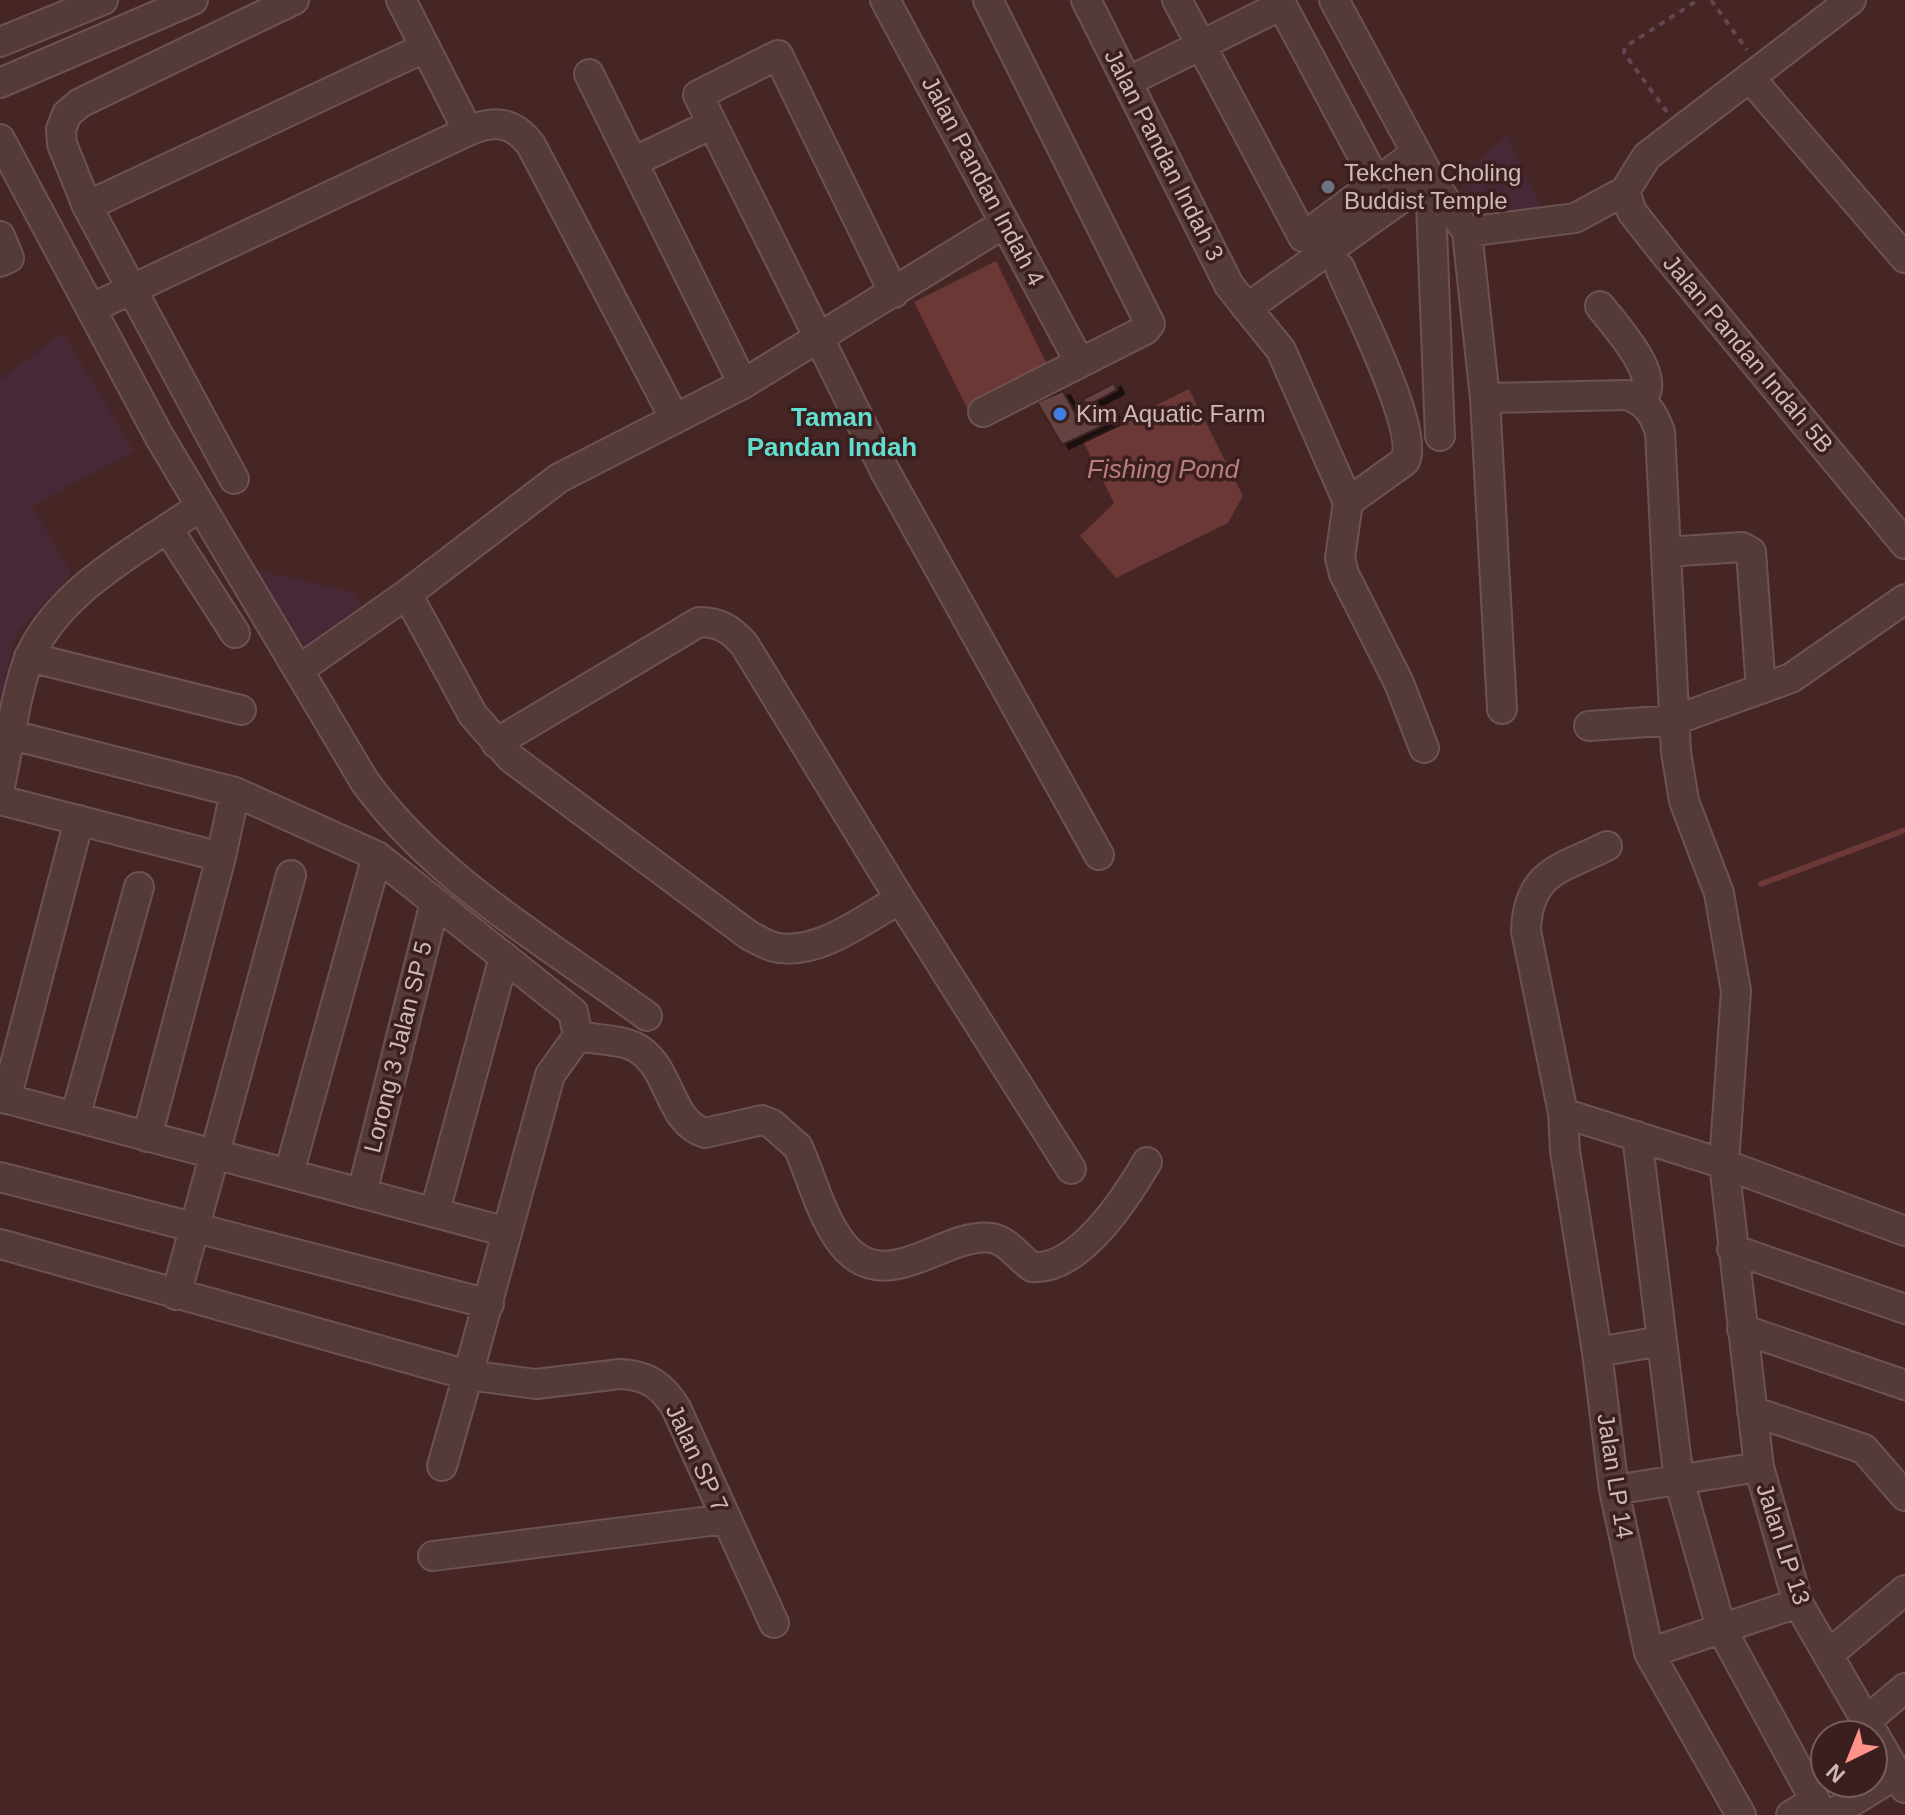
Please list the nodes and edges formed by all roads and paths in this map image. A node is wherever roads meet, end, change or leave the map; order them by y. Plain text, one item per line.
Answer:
1 (103, 0) edge
2 (193, 0) edge
3 (294, 0) edge
4 (401, 0) edge
5 (885, 0) edge
6 (988, 0) edge
7 (1086, 0) edge
8 (1177, 0) edge
9 (1334, 0) edge
10 (1698, 0) edge
11 (1711, 0) edge
12 (1851, 0) edge
13 (1281, 2) edge
14 (0, 42) edge
15 (1201, 47) junction
16 (424, 48) junction
17 (589, 74) dead end
18 (1756, 74) junction
19 (1127, 82) junction
20 (0, 83) edge
21 (712, 124) junction
22 (1681, 130) junction
23 (468, 131) junction
24 (2, 145) edge
25 (1416, 153) junction
26 (633, 162) junction
27 (1430, 178) junction
28 (1377, 183) junction
29 (1625, 191) junction
30 (87, 206) junction
31 (1005, 223) junction
32 (1467, 232) junction
33 (0, 236) edge
34 (1905, 258) edge
35 (0, 262) edge
36 (1340, 268) dead end
37 (131, 289) junction
38 (894, 293) junction
39 (1600, 306) dead end
40 (92, 308) junction
41 (1247, 308) junction
42 (817, 340) junction
43 (1080, 363) junction
44 (743, 384) junction
45 (1485, 398) junction
46 (1641, 400) junction
47 (983, 412) dead end
48 (675, 419) junction
49 (1440, 436) dead end
50 (234, 479) dead end
51 (1348, 502) junction
52 (201, 506) junction
53 (168, 529) junction
54 (1905, 544) edge
55 (1666, 552) junction
56 (407, 594) junction
57 (1905, 599) edge
58 (235, 633) dead end
59 (29, 657) junction
60 (300, 669) junction
61 (1761, 689) junction
62 (1502, 709) dead end
63 (241, 710) dead end
64 (1675, 720) junction
65 (1589, 726) dead end
66 (12, 735) junction
67 (496, 743) junction
68 (1424, 748) dead end
69 (0, 786) edge
70 (235, 792) junction
71 (0, 800) edge
72 (79, 820) junction
73 (1607, 846) dead end
74 (1099, 855) dead end
75 (377, 856) junction
76 (221, 857) junction
77 (291, 875) dead end
78 (139, 887) dead end
79 (900, 899) junction
80 (435, 902) junction
81 (504, 957) junction
82 (647, 1016) dead end
83 (576, 1024) junction
84 (3, 1098) edge
85 (1563, 1113) junction
86 (75, 1117) junction
87 (1637, 1136) junction
88 (147, 1137) junction
89 (214, 1153) junction
90 (1147, 1162) dead end
91 (1724, 1164) junction
92 (1071, 1169) dead end
93 (289, 1173) junction
94 (0, 1177) edge
95 (362, 1193) junction
96 (435, 1211) junction
97 (195, 1229) junction
98 (1905, 1231) edge
99 (507, 1232) junction
100 (0, 1244) edge
101 (1732, 1249) junction
102 (176, 1295) junction
103 (489, 1304) junction
104 (1905, 1309) edge
105 (1742, 1329) junction
106 (1662, 1341) junction
107 (1597, 1352) junction
108 (468, 1375) junction
109 (1905, 1385) edge
110 (1752, 1411) junction
111 (442, 1466) dead end
112 (1759, 1467) junction
113 (1679, 1480) junction
114 (1614, 1490) junction
115 (1905, 1496) edge
116 (726, 1519) junction
117 (433, 1556) dead end
118 (1905, 1590) edge
119 (1798, 1603) junction
120 (774, 1623) dead end
121 (1721, 1628) junction
122 (1649, 1653) junction
123 (1828, 1655) junction
124 (1905, 1688) edge
125 (1865, 1719) edge
126 (1868, 1719) edge
127 (1889, 1760) edge
128 (1903, 1783) edge
129 (1815, 1812) edge
130 (1741, 1815) edge

1 - 14 street
2 - 20 street
3 - 30 street
4 - 16 street
5 - 31 street, Jalan Pandan Indah 4
6 - 43 street
7 - 19 street, Jalan Pandan Indah 3
8 - 15 street
9 - 25 street
10 - 22 path
11 - 18 path
12 - 18 street
13 - 15 street
13 - 28 street
15 - 19 street
15 - 28 street
16 - 23 street
16 - 30 street
17 - 26 street
18 - 22 street
18 - 34 street
19 - 41 street, Jalan Pandan Indah 3
21 - 26 street
21 - 38 street
21 - 42 street
22 - 29 street
23 - 37 street
23 - 48 street
24 - 40 street
25 - 27 street
25 - 28 street
26 - 44 street
27 - 32 street
27 - 41 street
27 - 49 street
29 - 32 street
29 - 54 street, Jalan Pandan Indah 5B
30 - 37 street
31 - 38 street
31 - 43 street, Jalan Pandan Indah 4
32 - 45 street
33 - 35 street
36 - 51 street
37 - 40 street
37 - 50 street
38 - 42 street
39 - 46 street
40 - 52 street
41 - 51 street, Jalan Pandan Indah 3
42 - 44 street
42 - 74 street
43 - 47 street
44 - 48 street
45 - 46 street
45 - 62 street
46 - 55 street, Jalan LP 13
48 - 56 street
51 - 68 street
52 - 53 street
52 - 60 street
53 - 58 street
53 - 59 street
55 - 61 street
55 - 64 street, Jalan LP 13
56 - 60 street
56 - 67 street
57 - 61 street
59 - 63 street
59 - 66 street
60 - 82 street
61 - 64 street
64 - 65 street
64 - 91 street, Jalan LP 13
66 - 69 street
66 - 70 street
67 - 79 street
67 - 79 street
70 - 75 street
70 - 76 street
71 - 72 street
72 - 76 street
72 - 84 street
73 - 85 street, Jalan LP 14
75 - 80 street
75 - 93 street
76 - 88 street
77 - 89 street
78 - 86 street
79 - 92 street
80 - 81 street
80 - 95 street, Lorong 3 Jalan SP 5
81 - 83 street
81 - 96 street
83 - 90 street
83 - 99 street
84 - 86 street
85 - 87 street
85 - 107 street, Jalan LP 14
86 - 88 street
87 - 91 street
87 - 106 street
88 - 89 street
89 - 93 street
89 - 97 street
91 - 98 street
91 - 101 street, Jalan LP 13
93 - 95 street
94 - 97 street
95 - 96 street
96 - 99 street
97 - 102 street
97 - 103 street
99 - 103 street
100 - 102 street, Jalan SP 7
101 - 104 street
101 - 105 street, Jalan LP 13
102 - 108 street, Jalan SP 7
103 - 108 street
105 - 109 street
105 - 110 street, Jalan LP 13
106 - 107 street
106 - 113 street
107 - 114 street, Jalan LP 14
108 - 111 street
108 - 116 street, Jalan SP 7
110 - 112 street, Jalan LP 13
110 - 115 street
112 - 113 street
112 - 119 street, Jalan LP 13
113 - 114 street
113 - 121 street
114 - 122 street, Jalan LP 14
116 - 117 street
116 - 120 street, Jalan SP 7
118 - 123 street
119 - 121 street
119 - 123 street, Jalan LP 13
121 - 122 street
121 - 129 street
122 - 130 street, Jalan LP 14
123 - 125 street, Jalan LP 13
124 - 126 street
127 - 128 street, Jalan LP 13
128 - 129 street

